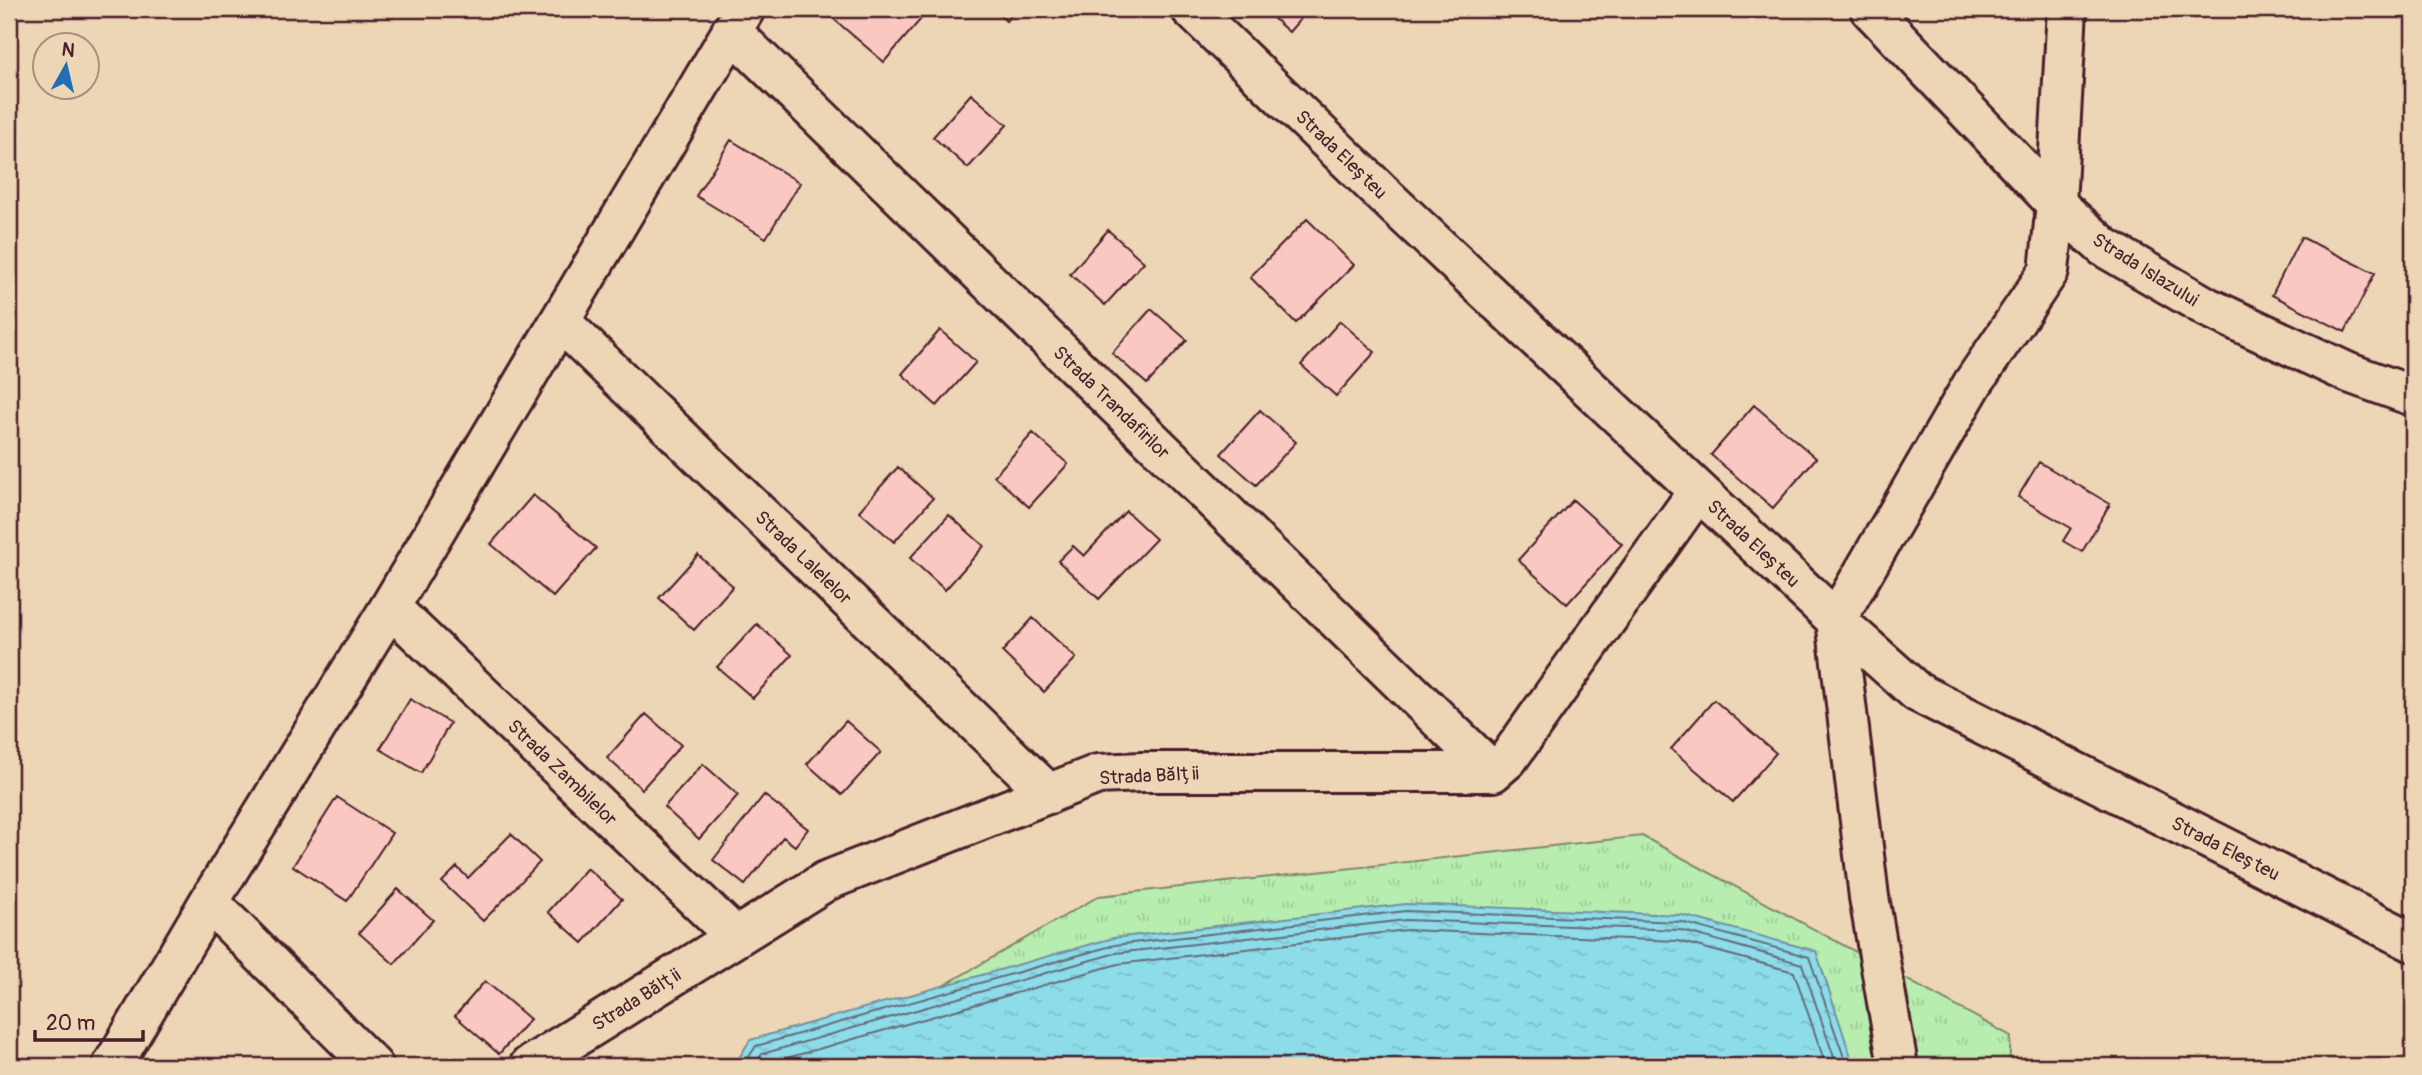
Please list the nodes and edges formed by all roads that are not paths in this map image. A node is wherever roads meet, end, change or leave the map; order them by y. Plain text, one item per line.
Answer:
1 (1191, 9) edge
2 (1870, 9) edge
3 (2067, 9) edge
4 (738, 20) edge
5 (2056, 204) junction
6 (560, 321) junction
7 (2413, 396) edge
8 (1699, 491) junction
9 (390, 607) junction
10 (1836, 620) junction
11 (1493, 772) junction
12 (1049, 793) junction
13 (209, 902) junction
14 (736, 937) junction
15 (2413, 942) edge
16 (113, 1066) edge
17 (373, 1066) edge
18 (530, 1066) edge
19 (1898, 1066) edge

1 - 8 street, Strada Eleșteu
2 - 5 street, Strada Islazului
3 - 5 street
4 - 6 street
4 - 11 street, Strada Trandafirilor
5 - 7 street, Strada Islazului
5 - 10 street
6 - 9 street
6 - 12 street, Strada Lalelelor
8 - 10 street, Strada Eleșteu
8 - 11 street
9 - 13 street
9 - 14 street, Strada Zambilelor
10 - 15 street, Strada Eleșteu
10 - 19 street
11 - 12 street, Strada Bălții
12 - 14 street, Strada Bălții
13 - 16 street
13 - 17 street
14 - 18 street, Strada Bălții

